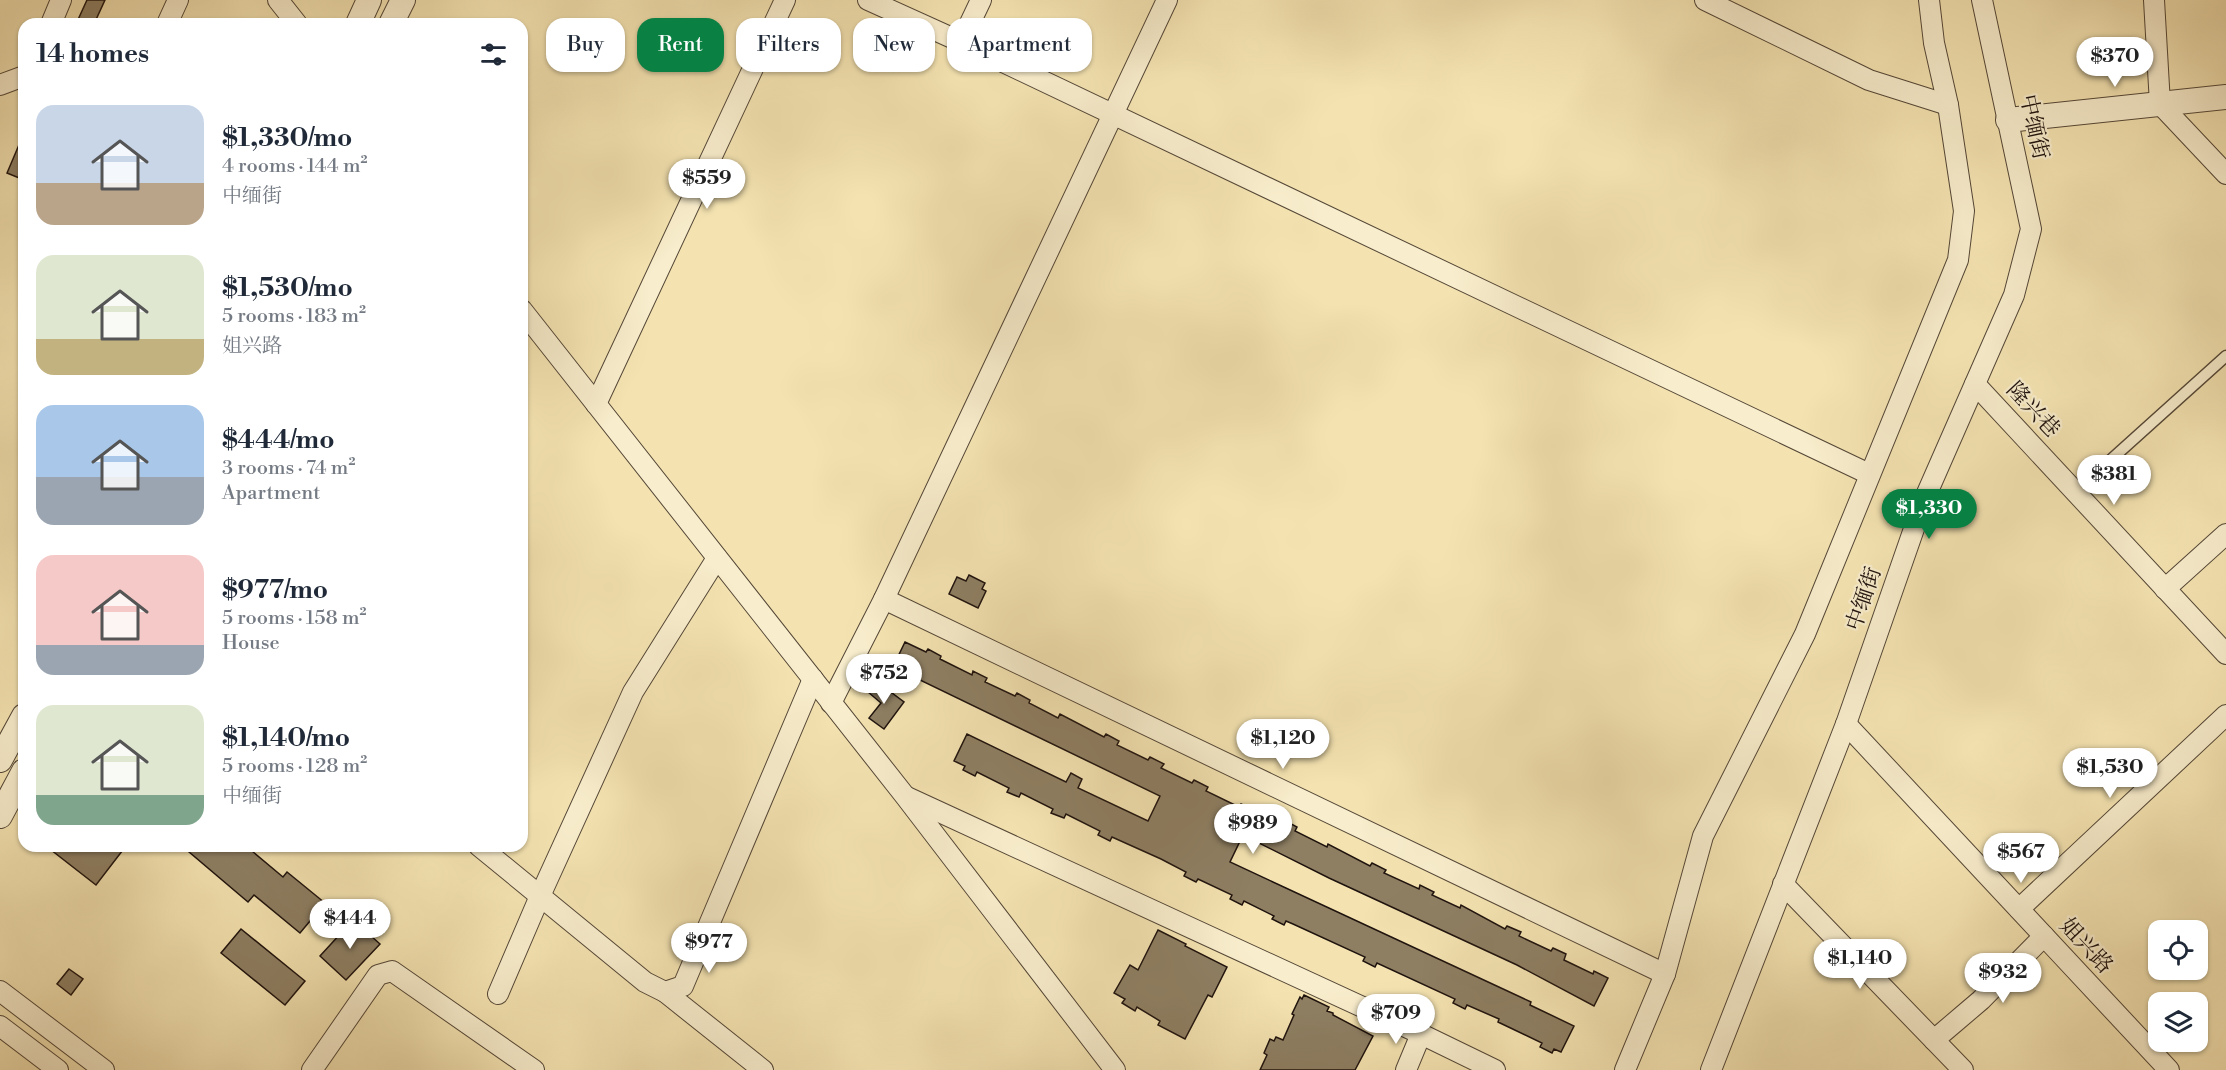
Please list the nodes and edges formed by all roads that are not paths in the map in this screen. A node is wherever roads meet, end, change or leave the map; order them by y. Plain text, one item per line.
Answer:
1 (61, 0) edge
2 (178, 0) edge
3 (278, 0) edge
4 (369, 0) edge
5 (403, 0) edge
6 (785, 0) edge
7 (981, 0) edge
8 (1167, 0) edge
9 (1705, 0) edge
10 (1929, 0) edge
11 (1982, 0) edge
12 (2154, 0) edge
13 (876, 2) edge
14 (54, 18) edge
15 (170, 18) edge
16 (292, 18) edge
17 (361, 18) edge
18 (394, 18) edge
19 (972, 18) edge
20 (947, 35) edge
21 (1023, 72) edge
22 (18, 78) edge
23 (0, 85) edge
24 (2226, 97) edge
25 (2160, 104) junction
26 (1948, 105) junction
27 (1112, 115) junction
28 (2008, 120) junction
29 (2226, 174) edge
30 (528, 318) edge
31 (2226, 356) edge
32 (1975, 384) junction
33 (596, 404) junction
34 (1869, 474) junction
35 (2075, 492) junction
36 (2226, 534) edge
37 (717, 558) junction
38 (2165, 589) junction
39 (884, 599) junction
40 (2226, 654) edge
41 (813, 679) junction
42 (831, 703) junction
43 (2226, 715) edge
44 (1846, 724) junction
45 (18, 727) edge
46 (0, 760) edge
47 (18, 782) edge
48 (905, 796) junction
49 (0, 816) edge
50 (486, 852) edge
51 (1784, 884) junction
52 (540, 896) junction
53 (2019, 909) junction
54 (2044, 936) junction
55 (1665, 974) junction
56 (0, 991) edge
57 (664, 992) junction
58 (498, 994) dead end
59 (0, 1026) edge
60 (1421, 1034) junction
61 (1934, 1040) junction
62 (58, 1070) edge
63 (105, 1070) edge
64 (312, 1070) edge
65 (534, 1070) edge
66 (763, 1070) edge
67 (1115, 1070) edge
68 (1406, 1070) edge
69 (1495, 1070) edge
70 (1625, 1070) edge
71 (1711, 1070) edge
72 (1963, 1070) edge
73 (2169, 1070) edge

1 - 14 street
2 - 15 street
3 - 16 street
4 - 17 street
5 - 18 street
6 - 33 street
7 - 19 street
8 - 27 street
9 - 26 street
10 - 26 street
11 - 28 street, 中缅街
12 - 25 street
13 - 20 street
21 - 27 street
22 - 23 street
24 - 25 street
25 - 28 street
25 - 29 street
26 - 34 street
27 - 34 street
27 - 39 street
28 - 32 street, 中缅街
30 - 33 street
31 - 35 lane
32 - 35 street, 隆兴巷
32 - 44 street, 中缅街
33 - 37 street
34 - 55 street
35 - 38 street, 隆兴巷
36 - 38 street
37 - 41 street
37 - 52 street
38 - 40 street, 隆兴巷
39 - 42 street
39 - 55 street
41 - 42 street
41 - 57 street
42 - 48 street
43 - 53 street
44 - 51 street, 中缅街
44 - 53 street, 姐兴路
45 - 46 street
47 - 49 street
48 - 60 street
48 - 67 street
50 - 52 street
51 - 61 street
51 - 71 street, 中缅街
52 - 57 street
52 - 58 street
53 - 54 street, 姐兴路
54 - 61 street
54 - 73 street, 姐兴路
55 - 70 street
56 - 63 street
57 - 66 street
59 - 62 street
60 - 68 street
60 - 69 street
61 - 72 street
64 - 65 street

